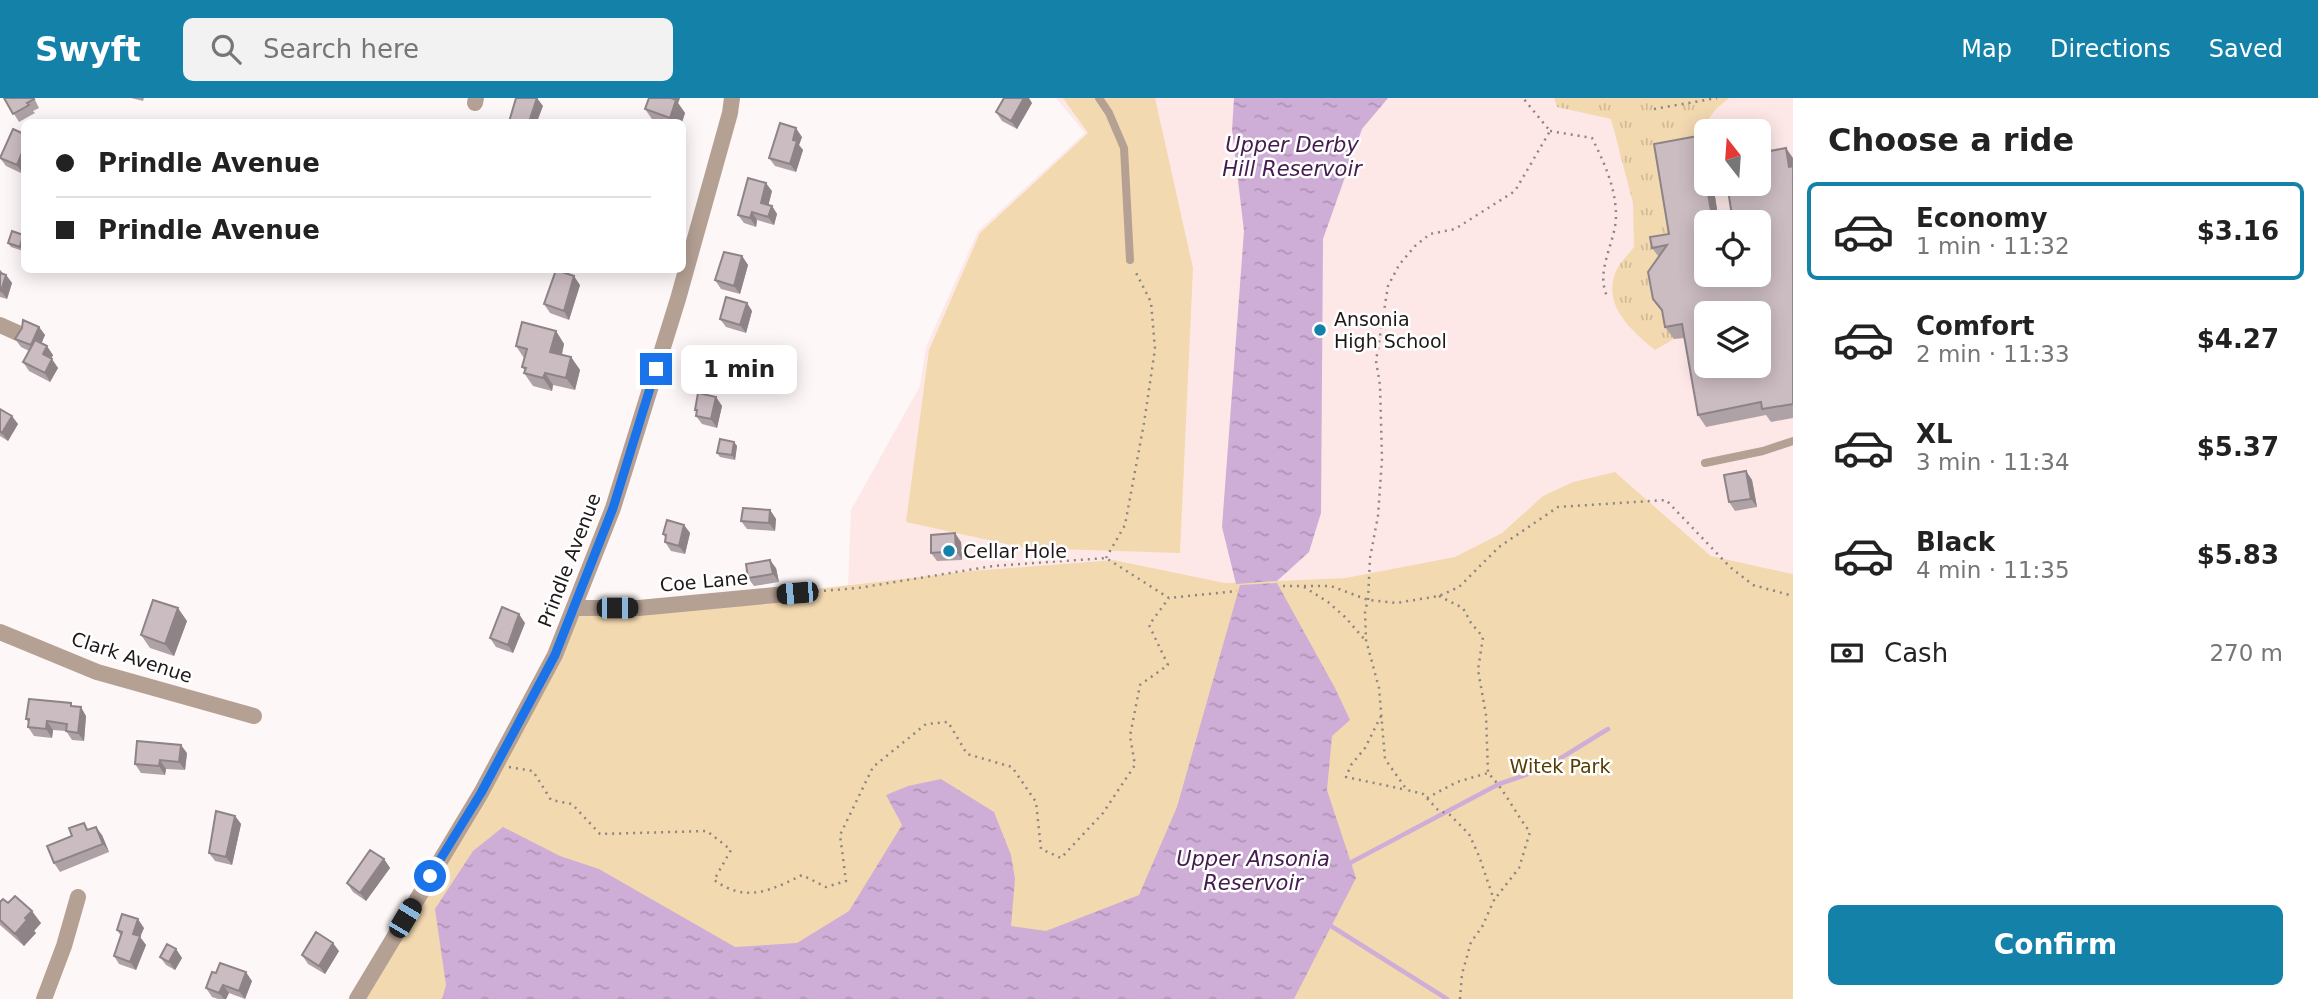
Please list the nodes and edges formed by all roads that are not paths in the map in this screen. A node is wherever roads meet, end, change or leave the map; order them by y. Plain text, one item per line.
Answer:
1 (732, 98) edge
2 (1099, 98) edge
3 (1130, 260) road end
4 (686, 269) edge
5 (685, 273) edge
6 (0, 325) edge
7 (18, 333) edge
8 (1793, 441) edge
9 (1705, 463) dead end
10 (797, 593) road end
11 (574, 608) junction
12 (0, 632) edge
13 (254, 716) dead end
14 (78, 897) dead end
15 (44, 999) edge
16 (357, 999) edge

1 - 4 street, Prindle Avenue
2 - 3 lane
5 - 11 street, Prindle Avenue
6 - 7 street
8 - 9 lane
10 - 11 street, Coe Lane
11 - 16 street, Prindle Avenue
12 - 13 street, Clark Avenue
14 - 15 street

